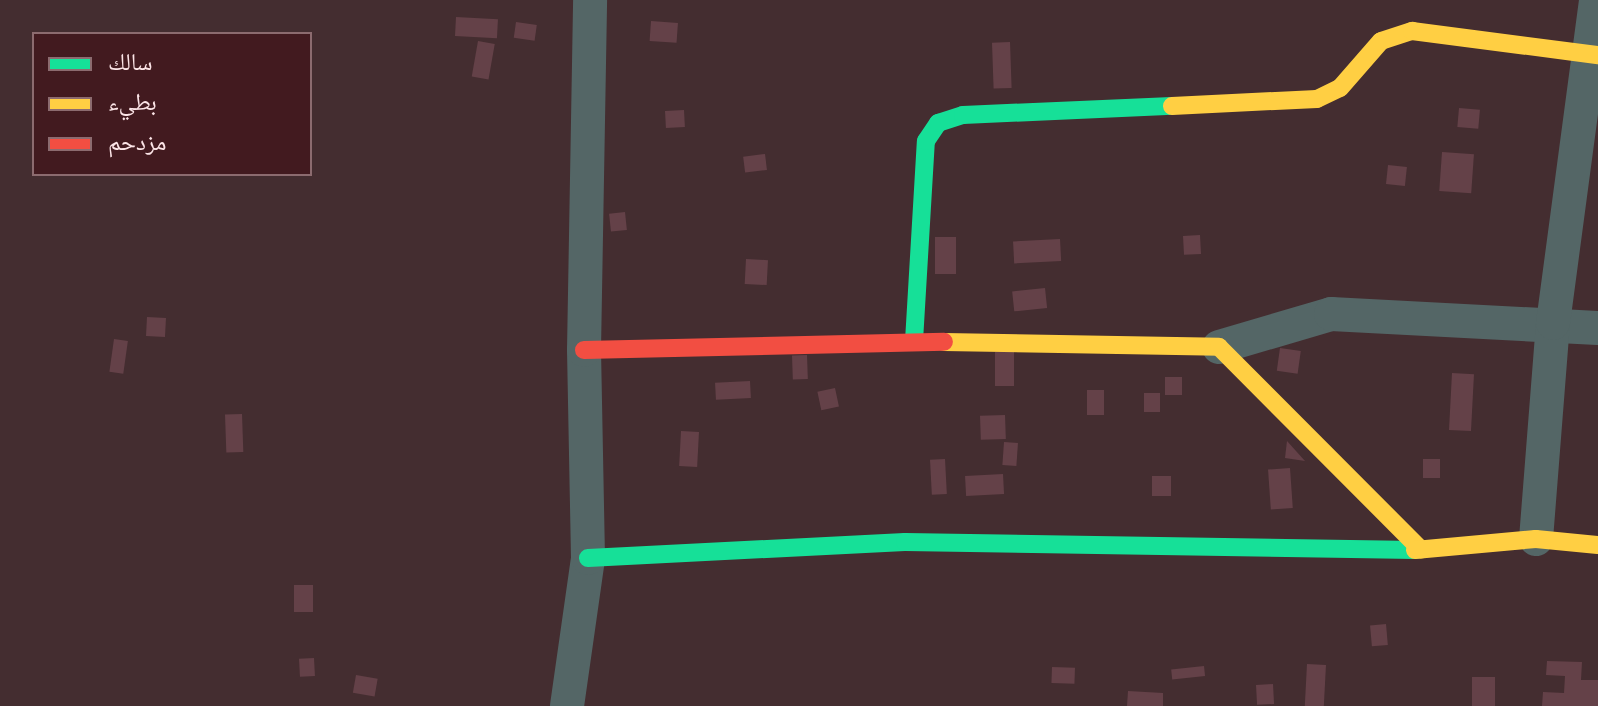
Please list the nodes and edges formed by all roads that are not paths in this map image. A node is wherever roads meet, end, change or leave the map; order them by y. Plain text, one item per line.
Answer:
1 (590, 0) edge
2 (1596, 0) edge
3 (1594, 55) edge
4 (1553, 323) junction
5 (1598, 328) edge
6 (914, 341) junction
7 (1219, 347) junction
8 (584, 350) junction
9 (1536, 539) junction
10 (1598, 545) edge
11 (1421, 550) junction
12 (588, 558) junction
13 (567, 706) edge

1 - 8 street
2 - 3 street
3 - 4 street
3 - 6 street
4 - 5 street
4 - 7 street
4 - 9 street
6 - 7 street
6 - 8 street
7 - 11 street
8 - 12 street
9 - 10 street
9 - 11 street
11 - 12 street
12 - 13 street

